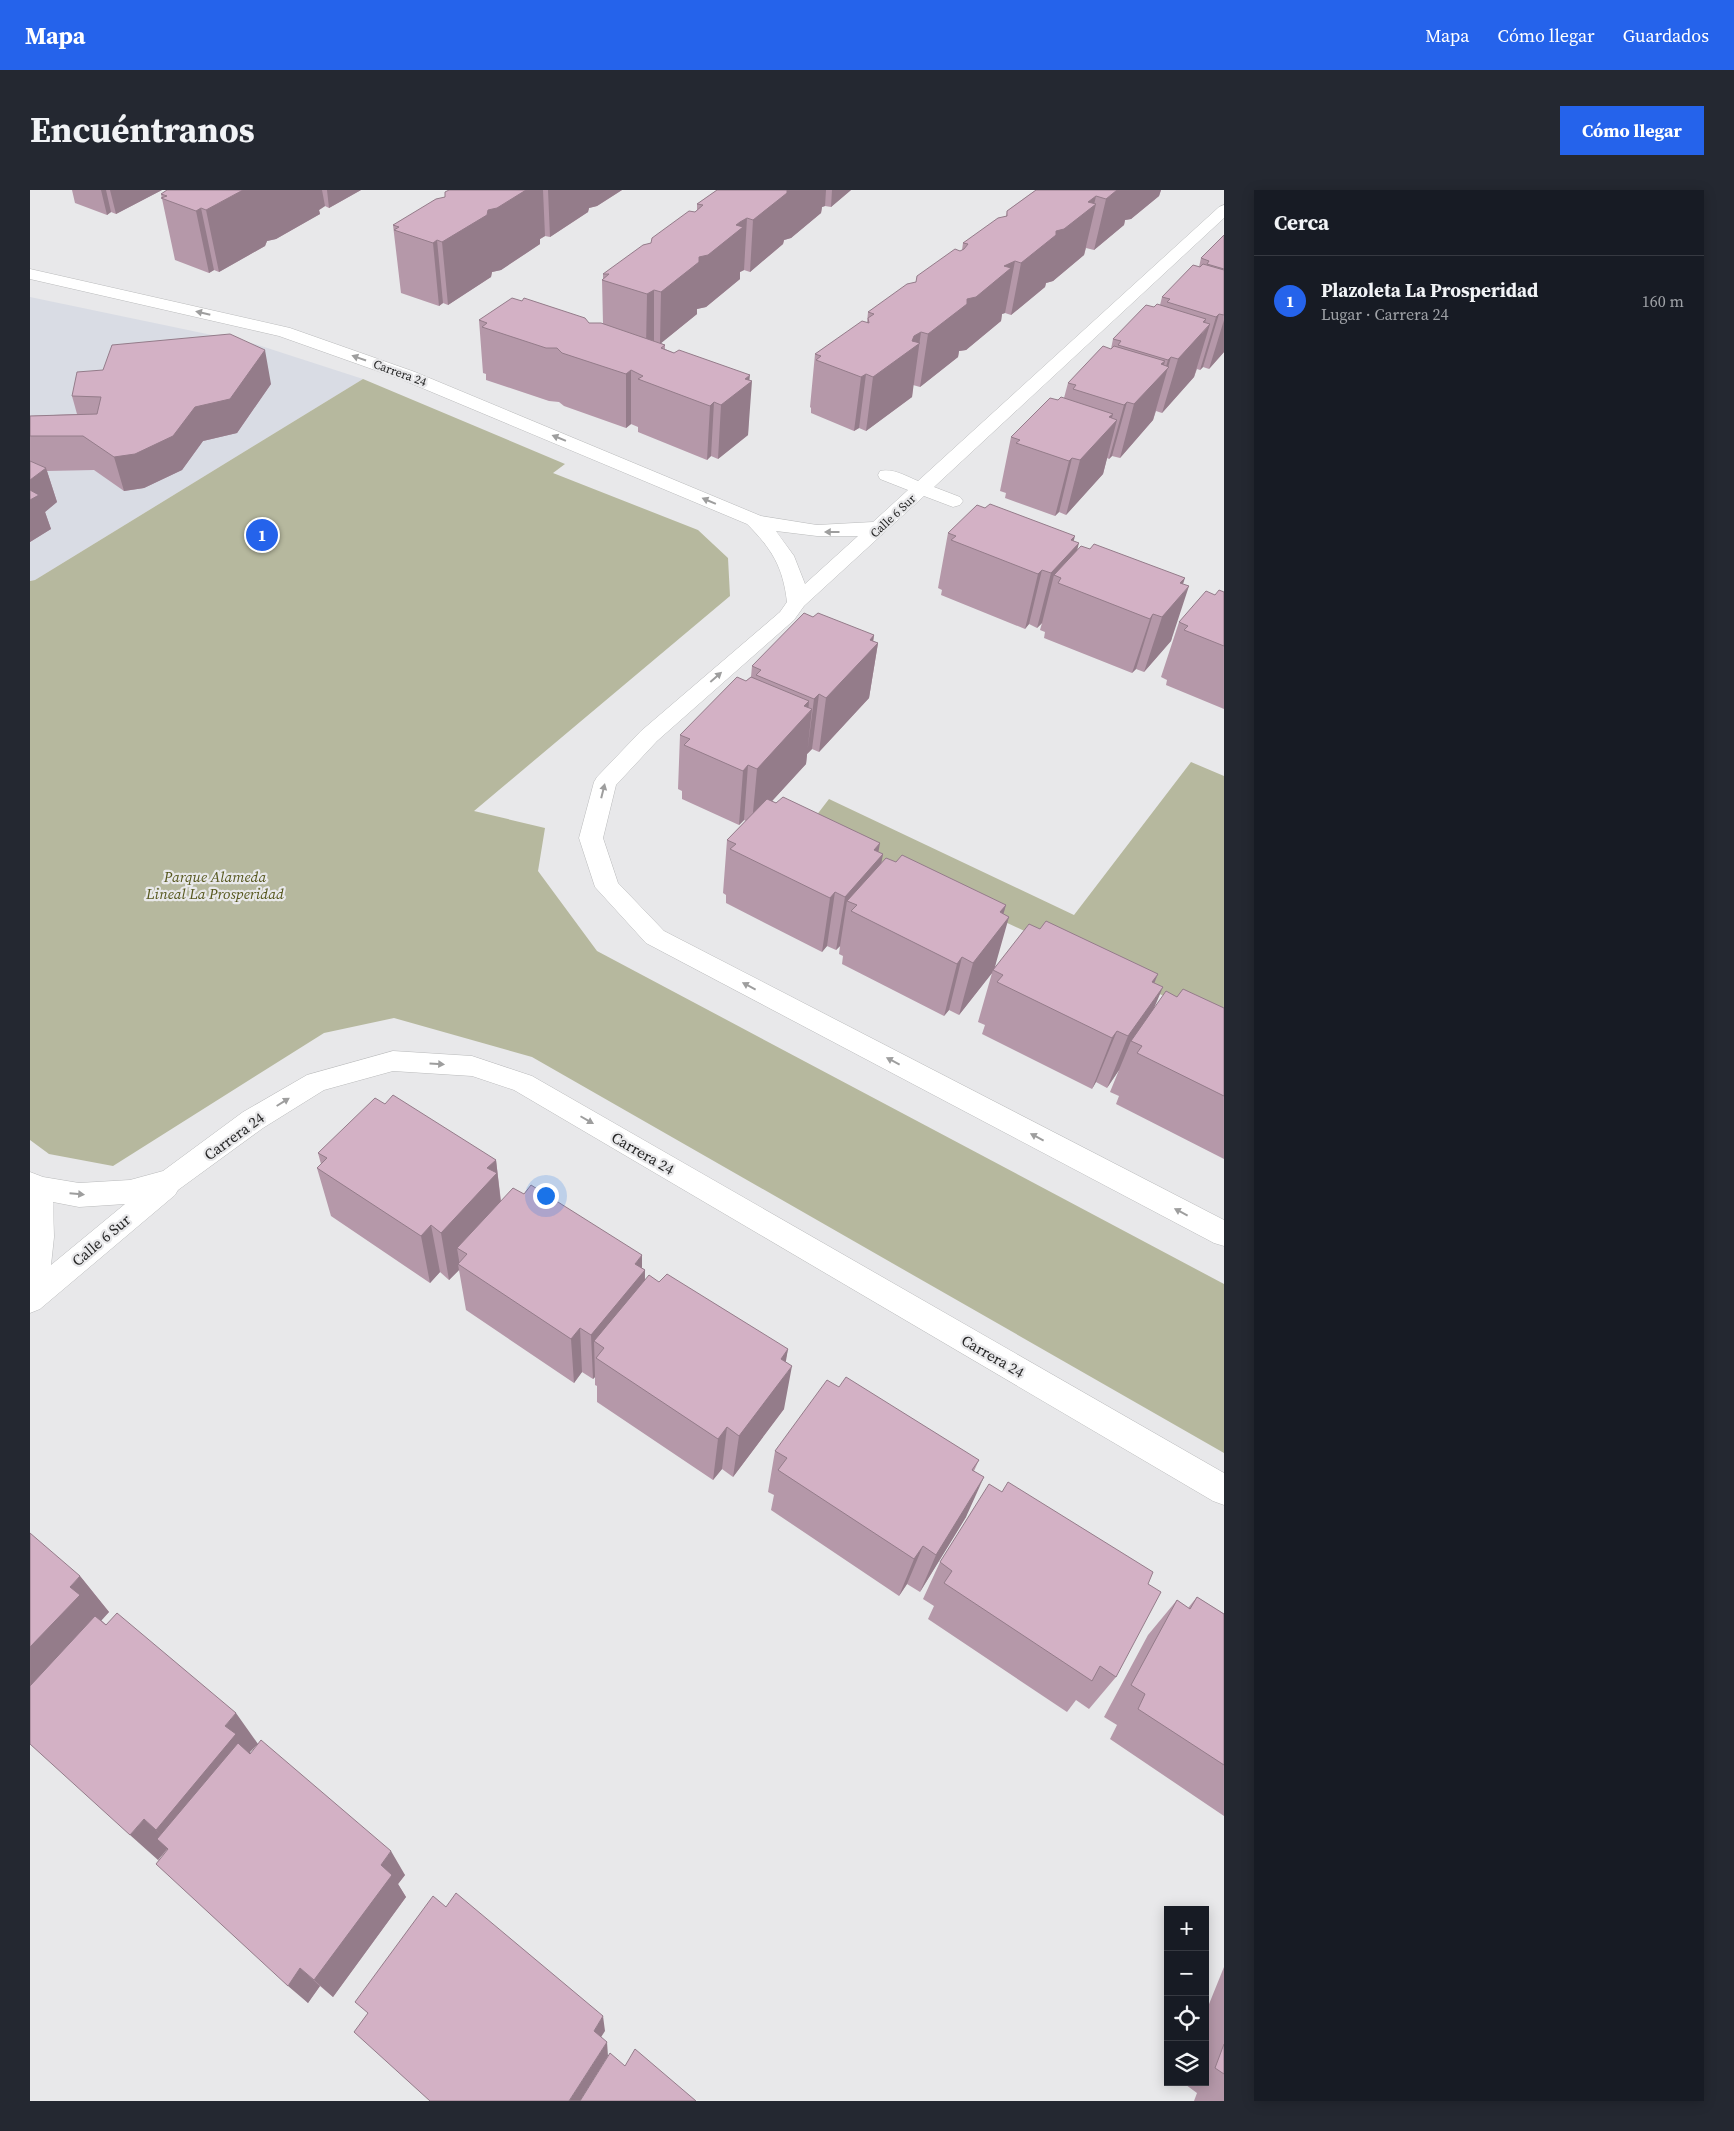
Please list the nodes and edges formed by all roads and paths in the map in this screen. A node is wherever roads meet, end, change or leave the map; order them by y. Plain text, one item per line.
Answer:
1 (1224, 210) edge
2 (64, 267) dead end
3 (34, 275) edge
4 (886, 476) dead end
5 (922, 489) junction
6 (953, 501) dead end
7 (754, 520) junction
8 (880, 528) junction
9 (797, 602) junction
10 (172, 1180) junction
11 (34, 1186) edge
12 (1224, 1234) edge
13 (30, 1286) edge
14 (30, 1300) edge
15 (1224, 1490) edge

1 - 5 street, Calle 6 Sur
2 - 3 street
7 -> 3 street, Carrera 24
4 - 5 street
5 - 6 street
5 - 8 street, Calle 6 Sur
8 -> 7 street
7 - 9 street
8 - 9 street, Calle 6 Sur
12 -> 9 street, Calle 6 Sur
11 -> 10 street, Carrera 24
10 - 14 street, Calle 6 Sur
10 -> 15 street, Carrera 24
11 - 13 street

